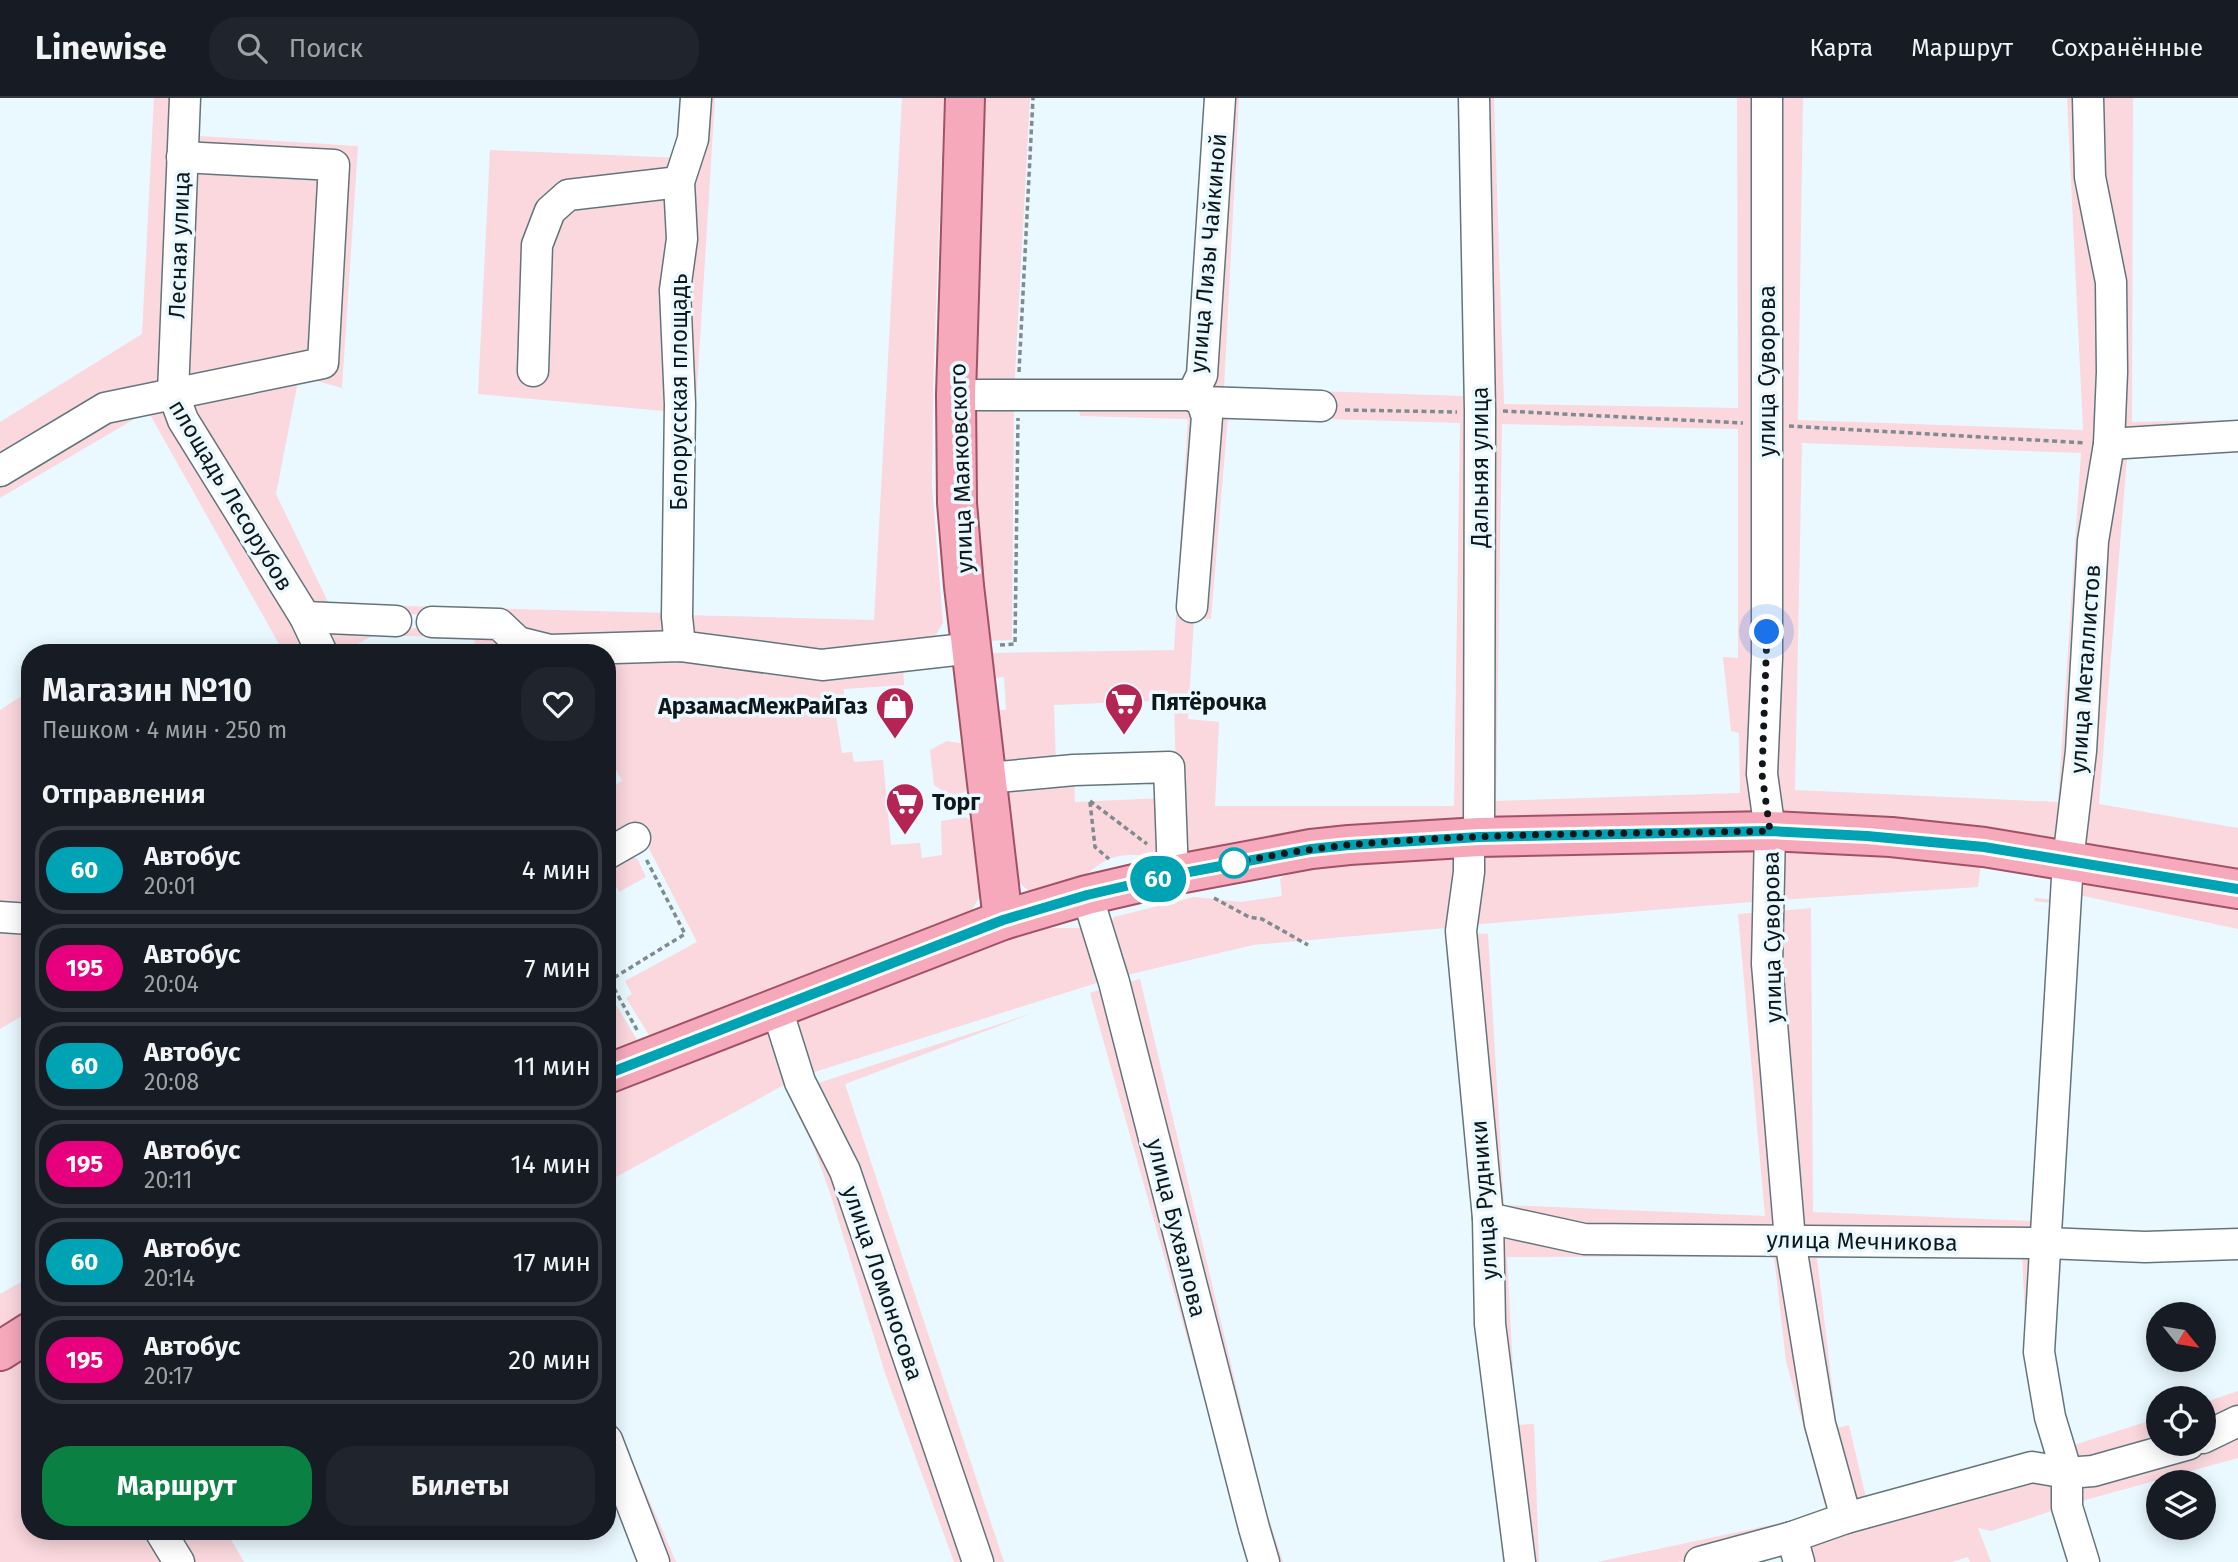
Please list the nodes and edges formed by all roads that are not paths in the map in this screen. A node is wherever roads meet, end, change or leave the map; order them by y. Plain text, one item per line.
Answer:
1 (185, 98) edge
2 (696, 98) edge
3 (965, 98) edge
4 (1220, 98) edge
5 (1474, 98) edge
6 (1767, 98) edge
7 (2088, 98) edge
8 (182, 157) junction
9 (680, 182) junction
10 (533, 371) dead end
11 (173, 393) junction
12 (956, 395) junction
13 (1197, 398) junction
14 (1321, 406) road end
15 (2238, 436) edge
16 (2109, 444) junction
17 (0, 471) edge
18 (1192, 607) dead end
19 (305, 617) junction
20 (396, 621) dead end
21 (432, 622) dead end
22 (318, 644) edge
23 (526, 644) edge
24 (680, 646) junction
25 (616, 648) edge
26 (973, 648) junction
27 (988, 778) junction
28 (1770, 831) junction
29 (1474, 837) junction
30 (2067, 861) junction
31 (1173, 875) junction
32 (2238, 889) edge
33 (1087, 895) junction
34 (0, 917) edge
35 (21, 918) edge
36 (1003, 920) junction
37 (777, 1009) junction
38 (616, 1071) edge
39 (1488, 1218) junction
40 (1790, 1240) junction
41 (2046, 1243) junction
42 (2238, 1244) edge
43 (21, 1338) edge
44 (0, 1351) edge
45 (2238, 1421) edge
46 (2216, 1432) edge
47 (2146, 1456) edge
48 (616, 1463) edge
49 (2067, 1473) junction
50 (1846, 1518) junction
51 (166, 1540) edge
52 (1795, 1550) edge
53 (179, 1562) edge
54 (654, 1562) edge
55 (978, 1562) edge
56 (1264, 1562) edge
57 (1520, 1562) edge
58 (1700, 1562) edge
59 (2084, 1562) edge

1 - 8 street, Лесная улица
2 - 9 street, Белорусская площадь
3 - 12 main road, улица Маяковского
4 - 13 street, улица Лизы Чайкиной
5 - 29 street, Дальняя улица
6 - 28 street, улица Суворова
7 - 16 street, улица Металлистов
8 - 11 street, Лесная улица
8 - 11 street
9 - 10 street
9 - 24 street, Белорусская площадь
11 - 17 street, площадь Лесорубов
11 - 19 street, площадь Лесорубов
12 - 13 street
12 - 26 main road, улица Маяковского
13 - 14 street, улица Лизы Чайкиной
13 - 18 street, улица Лизы Чайкиной
15 - 16 street
16 - 30 street, улица Металлистов
19 - 20 street
19 - 22 street, площадь Лесорубов
21 - 23 street
24 - 25 street
24 - 26 street
26 - 27 main road, улица Маяковского
27 - 31 street
27 - 36 main road, улица Маяковского
28 - 29 main road
28 - 30 main road
28 - 40 street, улица Суворова
29 - 31 main road
29 - 39 street, улица Рудники
30 - 32 main road
30 - 41 street, улица Металлистов
31 - 33 main road
33 - 36 main road
33 - 56 street, улица Бухвалова
34 - 35 street
36 - 37 main road
37 - 38 main road
37 - 55 street, улица Ломоносова
39 - 40 street, улица Мечникова
39 - 57 street, улица Рудники
40 - 41 street, улица Мечникова
40 - 50 street, улица Суворова
41 - 42 street, улица Мечникова
41 - 49 street, улица Металлистов
43 - 44 main road
45 - 46 street
47 - 49 street
48 - 54 street
49 - 50 street
49 - 59 street, улица Металлистов
50 - 52 street
51 - 53 street
52 - 58 street

